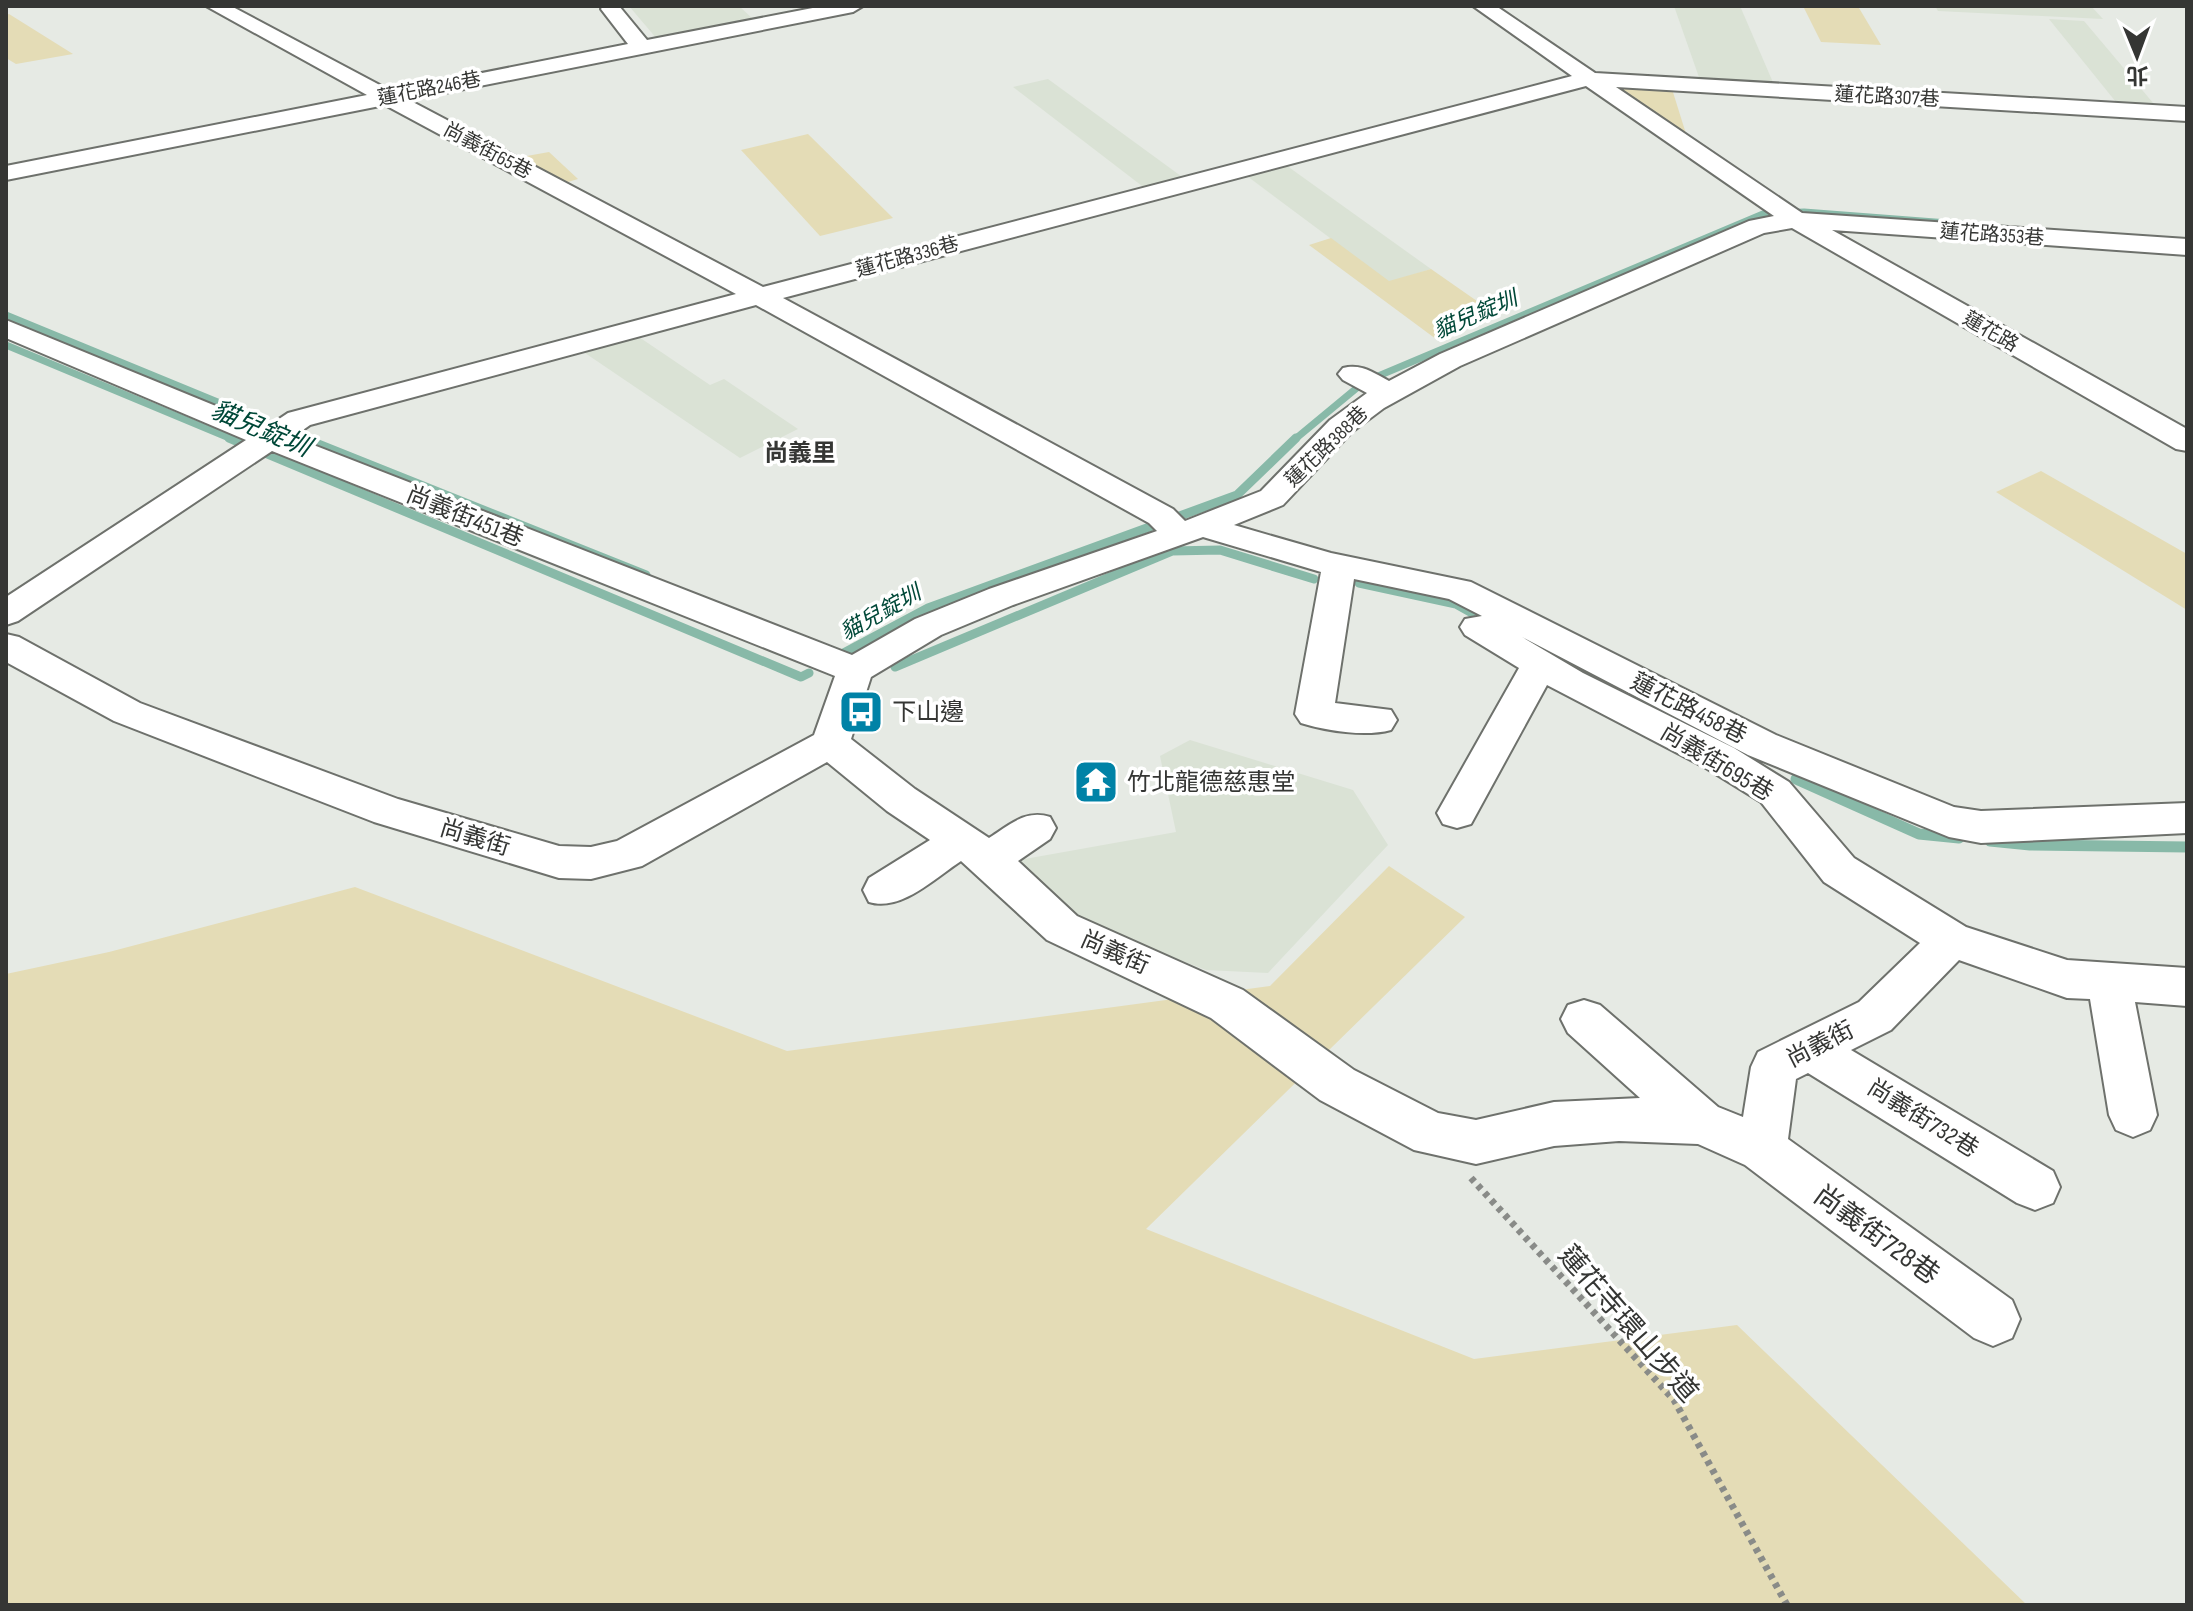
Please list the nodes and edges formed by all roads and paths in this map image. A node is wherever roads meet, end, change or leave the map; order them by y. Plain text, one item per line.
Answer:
1 (216, 6) edge
2 (853, 6) edge
3 (1483, 6) edge
4 (611, 9) dead end
5 (641, 47) junction
6 (1587, 79) junction
7 (389, 96) junction
8 (2187, 114) edge
9 (6, 173) edge
10 (1786, 213) junction
11 (2187, 247) edge
12 (758, 295) junction
13 (6, 328) edge
14 (1353, 374) dead end
15 (1389, 393) junction
16 (268, 438) junction
17 (2187, 442) edge
18 (1181, 526) junction
19 (1337, 575) junction
20 (6, 613) edge
21 (6, 646) edge
22 (1540, 664) junction
23 (855, 670) junction
24 (1378, 720) dead end
25 (830, 743) junction
26 (1762, 745) junction
27 (1775, 792) junction
28 (1457, 813) dead end
29 (2187, 818) edge
30 (1036, 828) dead end
31 (974, 850) junction
32 (884, 890) dead end
33 (1951, 940) junction
34 (2109, 982) junction
35 (2187, 987) edge
36 (1584, 1019) dead end
37 (1811, 1050) junction
38 (2133, 1115) dead end
39 (1701, 1122) junction
40 (1431, 1134) junction
41 (1762, 1149) junction
42 (2035, 1187) dead end
43 (1993, 1319) dead end
44 (1787, 1605) edge

1 - 7 street, 尚義街65巷
2 - 5 street, 蓮花路246巷
3 - 6 street, 蓮花路
4 - 5 street
5 - 7 street, 蓮花路246巷
6 - 8 street, 蓮花路307巷
6 - 10 street, 蓮花路
6 - 12 street, 蓮花路336巷
7 - 9 street, 蓮花路246巷
7 - 12 street, 尚義街65巷
10 - 11 street, 蓮花路353巷
10 - 15 street, 蓮花路388巷
10 - 17 street, 蓮花路
12 - 16 street, 蓮花路336巷
12 - 18 street, 尚義街65巷
13 - 16 street, 尚義街451巷
14 - 15 street
15 - 18 street, 蓮花路388巷
16 - 20 street, 蓮花路336巷
16 - 23 street, 尚義街451巷
18 - 19 street, 蓮花路458巷
18 - 23 street, 蓮花路388巷
19 - 22 street, 尚義街695巷
19 - 24 street
19 - 26 street, 蓮花路458巷
21 - 25 street, 尚義街
22 - 27 street, 尚義街695巷
22 - 28 street
23 - 25 street
25 - 31 street, 尚義街
26 - 27 street
26 - 29 street, 蓮花路458巷
27 - 33 street, 尚義街695巷
30 - 31 street
31 - 32 street
31 - 40 street, 尚義街
33 - 34 street
33 - 37 street, 尚義街
34 - 35 street
34 - 38 street
36 - 39 street
37 - 41 street, 尚義街
37 - 42 street, 尚義街732巷
39 - 40 street, 尚義街
39 - 41 street, 尚義街
40 - 44 path, 蓮花寺環山步道
41 - 43 street, 尚義街728巷

